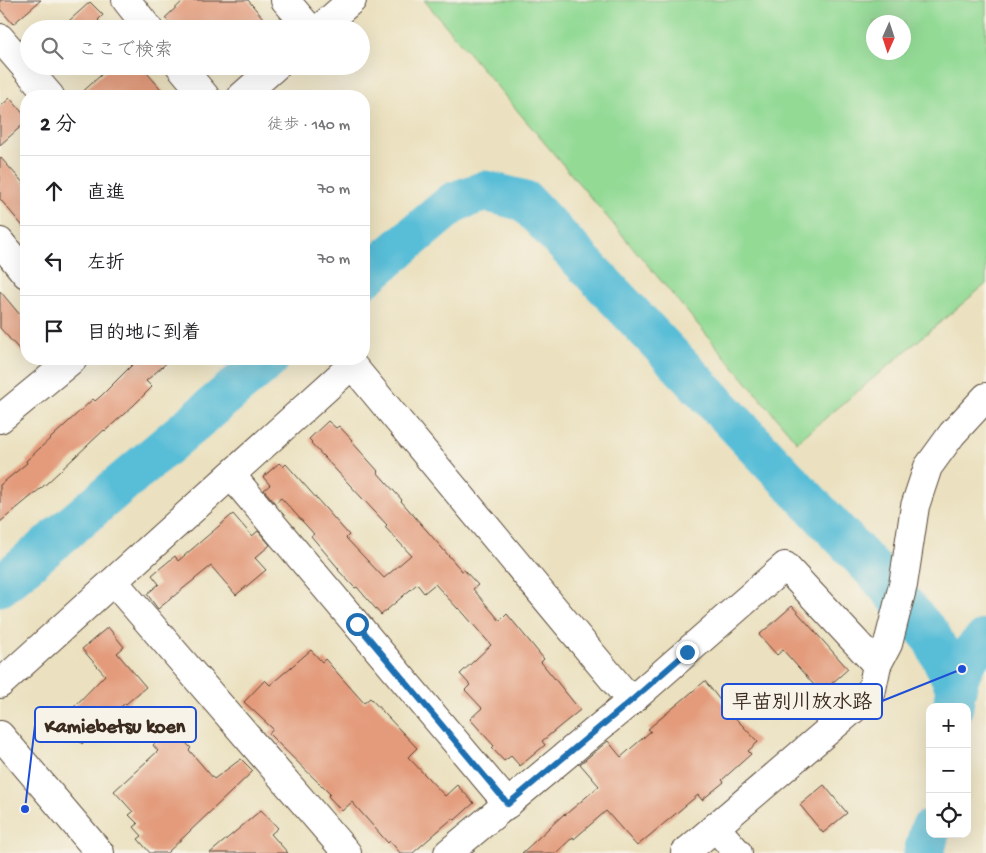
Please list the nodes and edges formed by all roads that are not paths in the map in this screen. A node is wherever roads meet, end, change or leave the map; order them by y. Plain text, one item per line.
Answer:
1 (126, 0) edge
2 (285, 0) edge
3 (352, 0) edge
4 (142, 20) edge
5 (302, 20) edge
6 (329, 20) edge
7 (0, 38) edge
8 (20, 61) edge
9 (32, 75) edge
10 (188, 75) edge
11 (266, 75) edge
12 (45, 90) edge
13 (200, 90) edge
14 (249, 90) edge
15 (0, 242) edge
16 (20, 267) edge
17 (66, 365) edge
18 (986, 397) edge
19 (0, 419) edge
20 (231, 475) junction
21 (114, 582) junction
22 (877, 665) junction
23 (0, 684) edge
24 (631, 701) junction
25 (0, 736) edge
26 (508, 804) junction
27 (716, 827) junction
28 (100, 853) edge
29 (347, 853) edge
30 (448, 853) edge
31 (685, 853) edge
32 (738, 853) edge

1 - 4 street
2 - 5 street
3 - 6 street
7 - 8 street
9 - 12 street
10 - 13 street
11 - 14 street
15 - 16 street
17 - 19 street
18 - 22 street
20 - 21 street
20 - 24 street
20 - 26 street
21 - 23 street
21 - 29 street
22 - 24 street
22 - 27 street
24 - 26 street
25 - 28 street
26 - 30 street
27 - 31 street
27 - 32 street

